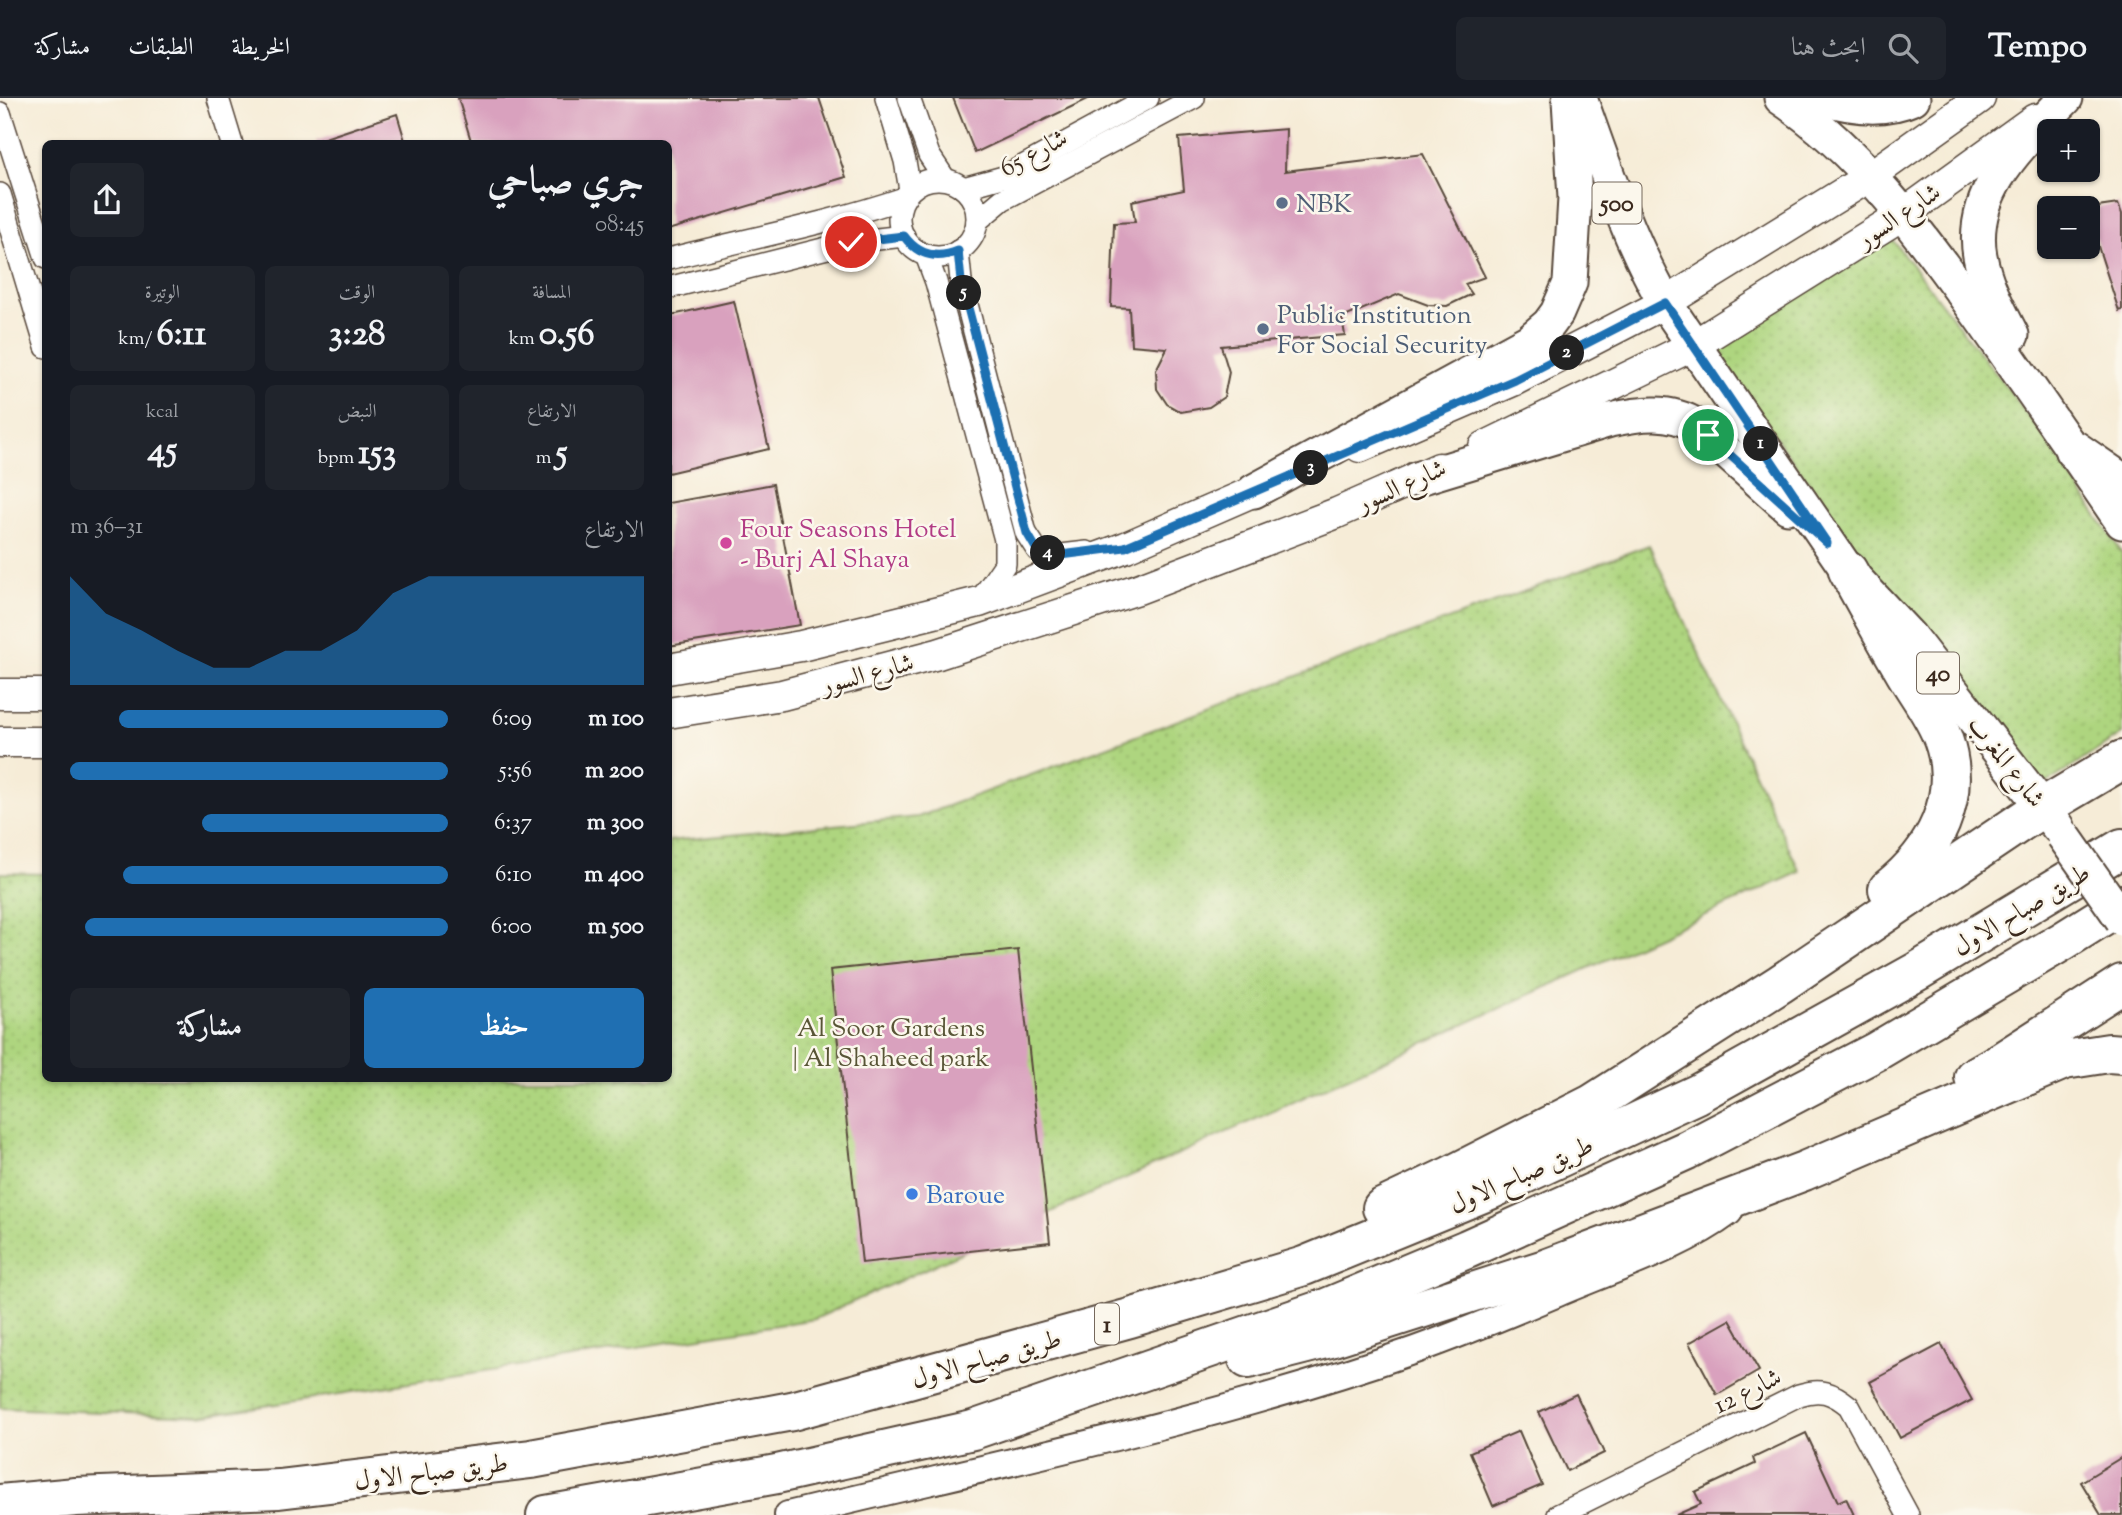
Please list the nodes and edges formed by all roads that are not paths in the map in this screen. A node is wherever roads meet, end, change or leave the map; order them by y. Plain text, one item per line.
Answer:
1 (218, 98) edge
2 (886, 98) edge
3 (909, 98) edge
4 (1148, 98) edge
5 (1194, 98) edge
6 (1569, 98) edge
7 (1580, 98) edge
8 (1781, 98) edge
9 (1824, 98) edge
10 (1913, 98) edge
11 (1980, 98) edge
12 (2065, 98) edge
13 (0, 113) edge
14 (231, 140) edge
15 (1869, 177) junction
16 (954, 184) junction
17 (0, 194) edge
18 (907, 194) junction
19 (1902, 215) junction
20 (977, 221) junction
21 (904, 236) junction
22 (42, 245) edge
23 (958, 251) junction
24 (926, 255) junction
25 (672, 259) edge
26 (672, 287) edge
27 (1665, 303) junction
28 (42, 334) edge
29 (1694, 345) junction
30 (2066, 439) junction
31 (1416, 479) junction
32 (2122, 483) edge
33 (1254, 491) junction
34 (2122, 522) edge
35 (1125, 547) junction
36 (1838, 557) junction
37 (979, 602) junction
38 (672, 668) edge
39 (0, 694) edge
40 (42, 694) edge
41 (672, 712) edge
42 (0, 742) edge
43 (42, 742) edge
44 (2122, 760) edge
45 (2053, 821) junction
46 (2122, 848) edge
47 (2122, 904) edge
48 (2122, 919) edge
49 (1780, 984) junction
50 (2122, 984) edge
51 (2122, 1054) edge
52 (1804, 1171) junction
53 (1743, 1194) junction
54 (1130, 1318) junction
55 (972, 1430) junction
56 (0, 1496) edge
57 (76, 1497) junction
58 (0, 1504) edge
59 (547, 1515) edge
60 (788, 1515) edge
61 (1558, 1515) edge
62 (1908, 1515) edge

1 - 14 street
2 - 18 street
3 - 16 street
4 - 16 street, شارع 65
5 - 20 street, شارع 65
6 - 33 main road
7 - 27 main road, 500
8 - 15 main road
9 - 10 main road
11 - 15 main road, شارع السور
12 - 19 main road, شارع السور
12 - 30 main road
13 - 22 street
15 - 19 main road
15 - 27 main road, شارع السور
16 - 18 street
16 - 20 street
17 - 28 street
18 - 21 street
18 - 25 street
19 - 29 main road, شارع السور
19 - 30 main road
20 - 23 street
21 - 24 street
21 - 26 street
23 - 24 street
23 - 35 street
24 - 37 street
27 - 29 main road, شارع المغرب / 40
27 - 33 main road, شارع السور
29 - 31 main road, شارع السور
29 - 36 main road, شارع المغرب / 40
30 - 32 highway
30 - 34 main road
31 - 36 main road
31 - 41 main road, شارع السور
33 - 35 main road, شارع السور
35 - 37 main road, شارع السور
36 - 45 main road, شارع المغرب / 40
36 - 49 highway
37 - 38 main road, شارع السور
39 - 40 main road
42 - 43 main road
44 - 45 highway
45 - 48 main road, شارع المغرب / 40, bridge
45 - 49 highway
46 - 54 highway, طريق صباح الاول / 1
47 - 55 highway, طريق صباح الاول / 1
49 - 54 highway
50 - 52 highway
51 - 52 highway
52 - 53 highway
53 - 55 highway
53 - 60 street
54 - 57 highway, طريق صباح الاول / 1
55 - 59 highway, طريق صباح الاول / 1
56 - 57 highway
57 - 58 highway, طريق صباح الاول / 1
61 - 62 street, شارع 12

